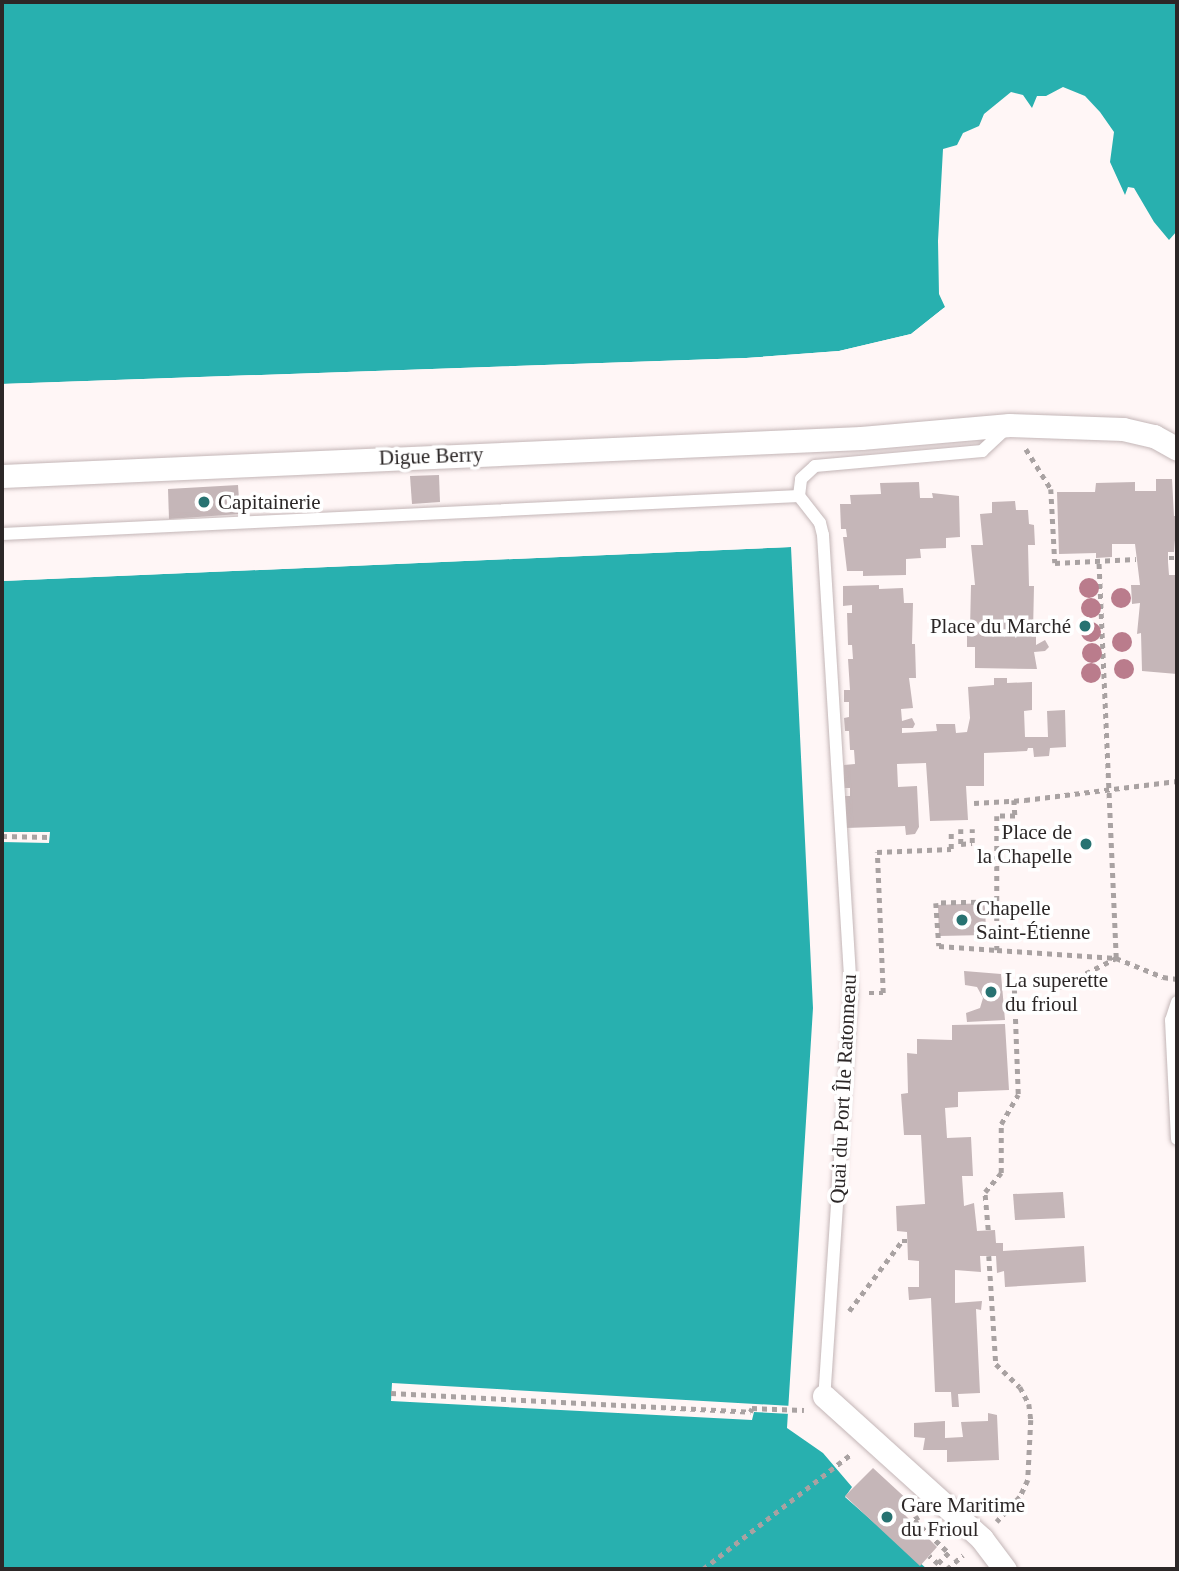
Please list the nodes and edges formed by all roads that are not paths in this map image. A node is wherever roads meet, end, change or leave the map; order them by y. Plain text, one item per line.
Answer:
1 (1016, 434) junction
2 (1177, 449) edge
3 (2, 476) edge
4 (799, 496) junction
5 (2, 534) edge
6 (1177, 1002) edge
7 (1177, 1139) edge
8 (824, 1396) joint
9 (1005, 1569) edge

1 - 2 street, Digue Berry
1 - 3 street, Digue Berry
1 - 4 lane
4 - 5 lane
4 - 8 lane, Quai du Port Île Ratonneau
6 - 7 lane
8 - 9 street

